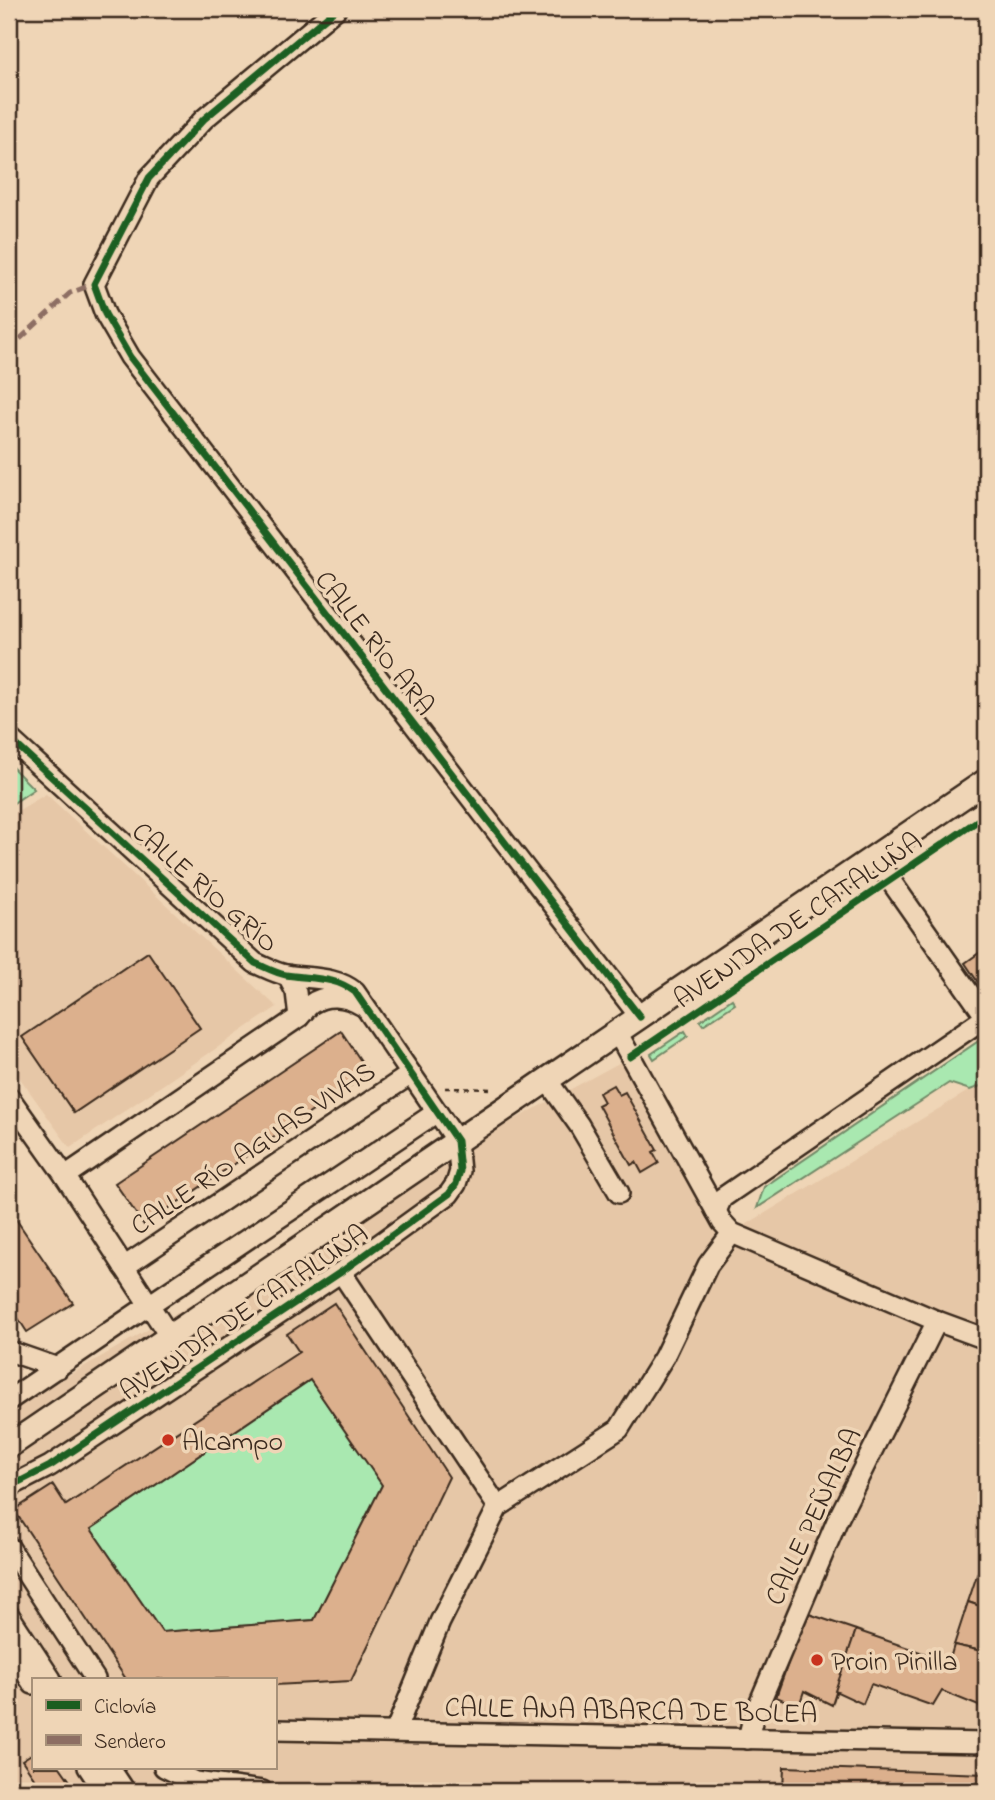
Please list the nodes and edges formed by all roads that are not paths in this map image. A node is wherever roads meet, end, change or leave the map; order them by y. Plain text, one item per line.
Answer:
1 (336, 9) edge
2 (9, 738) edge
3 (986, 781) edge
4 (874, 857) junction
5 (294, 976) junction
6 (365, 1007) junction
7 (306, 1010) junction
8 (640, 1017) junction
9 (986, 1017) edge
10 (617, 1032) junction
11 (411, 1073) junction
12 (547, 1080) junction
13 (9, 1097) edge
14 (437, 1112) junction
15 (457, 1141) junction
16 (65, 1176) junction
17 (619, 1193) dead end
18 (716, 1203) junction
19 (732, 1233) junction
20 (124, 1266) junction
21 (341, 1272) junction
22 (149, 1305) junction
23 (937, 1321) junction
24 (170, 1336) junction
25 (986, 1339) edge
26 (9, 1350) edge
27 (58, 1368) junction
28 (9, 1401) edge
29 (9, 1446) edge
30 (9, 1486) edge
31 (498, 1507) junction
32 (9, 1547) edge
33 (9, 1615) edge
34 (9, 1647) edge
35 (22, 1665) edge
36 (49, 1678) edge
37 (94, 1678) edge
38 (32, 1682) edge
39 (276, 1730) edge
40 (394, 1732) junction
41 (748, 1739) junction
42 (986, 1743) edge
43 (89, 1769) edge
44 (110, 1769) edge
45 (168, 1769) edge
46 (104, 1791) edge
47 (125, 1791) edge
48 (262, 1791) edge

1 - 8 street, CALLE RÍO ARA
2 - 5 street, CALLE RÍO GRÍO
3 - 4 main road, AVENIDA DE CATALUÑA
4 - 8 main road, AVENIDA DE CATALUÑA
4 - 9 street
5 - 6 street, CALLE RÍO GRÍO
5 - 7 street
6 - 7 street
6 - 11 street, CALLE RÍO GRÍO
7 - 16 street
8 - 10 main road, AVENIDA DE CATALUÑA
9 - 18 street
10 - 12 main road, AVENIDA DE CATALUÑA
10 - 18 street
11 - 14 street, CALLE RÍO GRÍO
11 - 20 street, CALLE RÍO AGUAS VIVAS
12 - 15 main road, AVENIDA DE CATALUÑA
12 - 17 street
13 - 16 street
14 - 15 street, CALLE RÍO GRÍO
14 - 22 street, AVENIDA DE CATALUÑA
15 - 21 street, AVENIDA DE CATALUÑA
15 - 24 main road, AVENIDA DE CATALUÑA
16 - 20 street
18 - 19 street
19 - 23 street
19 - 31 street
20 - 22 street
21 - 30 street, AVENIDA DE CATALUÑA
21 - 31 street
22 - 24 street
22 - 27 street, AVENIDA DE CATALUÑA
23 - 25 street
23 - 41 street, CALLE PEÑALBA
24 - 29 main road, AVENIDA DE CATALUÑA
26 - 27 street
27 - 28 street, AVENIDA DE CATALUÑA
31 - 40 street
32 - 37 street
33 - 35 street
34 - 35 street
35 - 36 street
35 - 38 street
39 - 40 street, CALLE ANA ABARCA DE BOLEA
40 - 41 street, CALLE ANA ABARCA DE BOLEA
41 - 42 street, CALLE ANA ABARCA DE BOLEA
43 - 46 street
44 - 47 street
45 - 48 street

